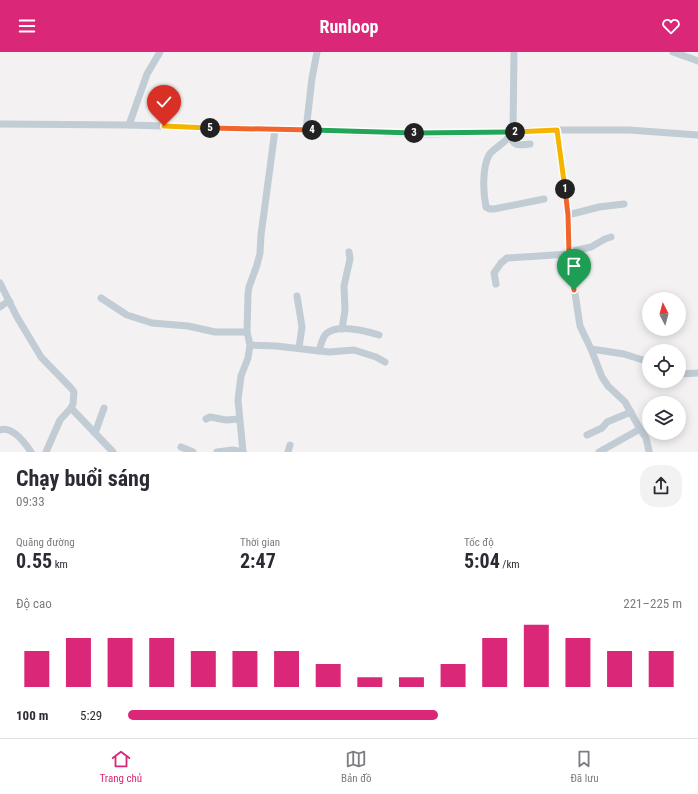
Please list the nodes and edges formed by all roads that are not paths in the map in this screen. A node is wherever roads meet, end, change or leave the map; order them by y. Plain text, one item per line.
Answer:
1 (160, 52) edge
2 (317, 52) edge
3 (514, 52) edge
4 (673, 52) edge
5 (698, 61) edge
6 (0, 124) edge
7 (129, 125) junction
8 (275, 130) junction
9 (306, 130) junction
10 (557, 130) junction
11 (509, 134) junction
12 (698, 135) edge
13 (530, 144) dead end
14 (544, 199) dead end
15 (624, 204) dead end
16 (568, 215) junction
17 (611, 237) dead end
18 (349, 252) dead end
19 (569, 253) junction
20 (0, 283) edge
21 (496, 284) dead end
22 (297, 296) dead end
23 (101, 298) dead end
24 (10, 302) junction
25 (0, 307) edge
26 (342, 329) junction
27 (247, 332) junction
28 (379, 335) dead end
29 (250, 345) junction
30 (299, 348) junction
31 (591, 349) junction
32 (320, 351) junction
33 (642, 360) edge
34 (385, 362) dead end
35 (698, 372) edge
36 (686, 373) edge
37 (71, 408) junction
38 (104, 408) dead end
39 (631, 412) junction
40 (206, 419) dead end
41 (239, 419) junction
42 (640, 429) junction
43 (0, 430) edge
44 (95, 433) junction
45 (587, 435) dead end
46 (181, 447) dead end
47 (649, 451) edge
48 (31, 452) edge
49 (46, 452) edge
50 (113, 452) edge
51 (193, 452) edge
52 (217, 452) edge
53 (243, 452) edge
54 (599, 452) edge

1 - 7 street
2 - 9 street
3 - 11 street
4 - 5 street
6 - 7 street
7 - 8 street
8 - 9 street
8 - 27 street
9 - 11 street
10 - 11 street
10 - 12 street
10 - 16 street
11 - 13 street
11 - 14 street
15 - 16 street
16 - 19 street
17 - 19 street
18 - 26 street
19 - 21 street
19 - 31 street
20 - 24 street
22 - 30 street
23 - 27 street
24 - 25 street
24 - 37 street
26 - 28 street
26 - 32 street
27 - 29 street
29 - 30 street
29 - 41 street
30 - 32 street
31 - 33 street
31 - 39 street
32 - 34 street
35 - 36 street
37 - 44 street
37 - 49 street
38 - 44 street
39 - 42 street
39 - 45 street
40 - 41 street
41 - 53 street
42 - 47 street
42 - 54 street
43 - 48 street
44 - 50 street
46 - 51 street
52 - 53 street

